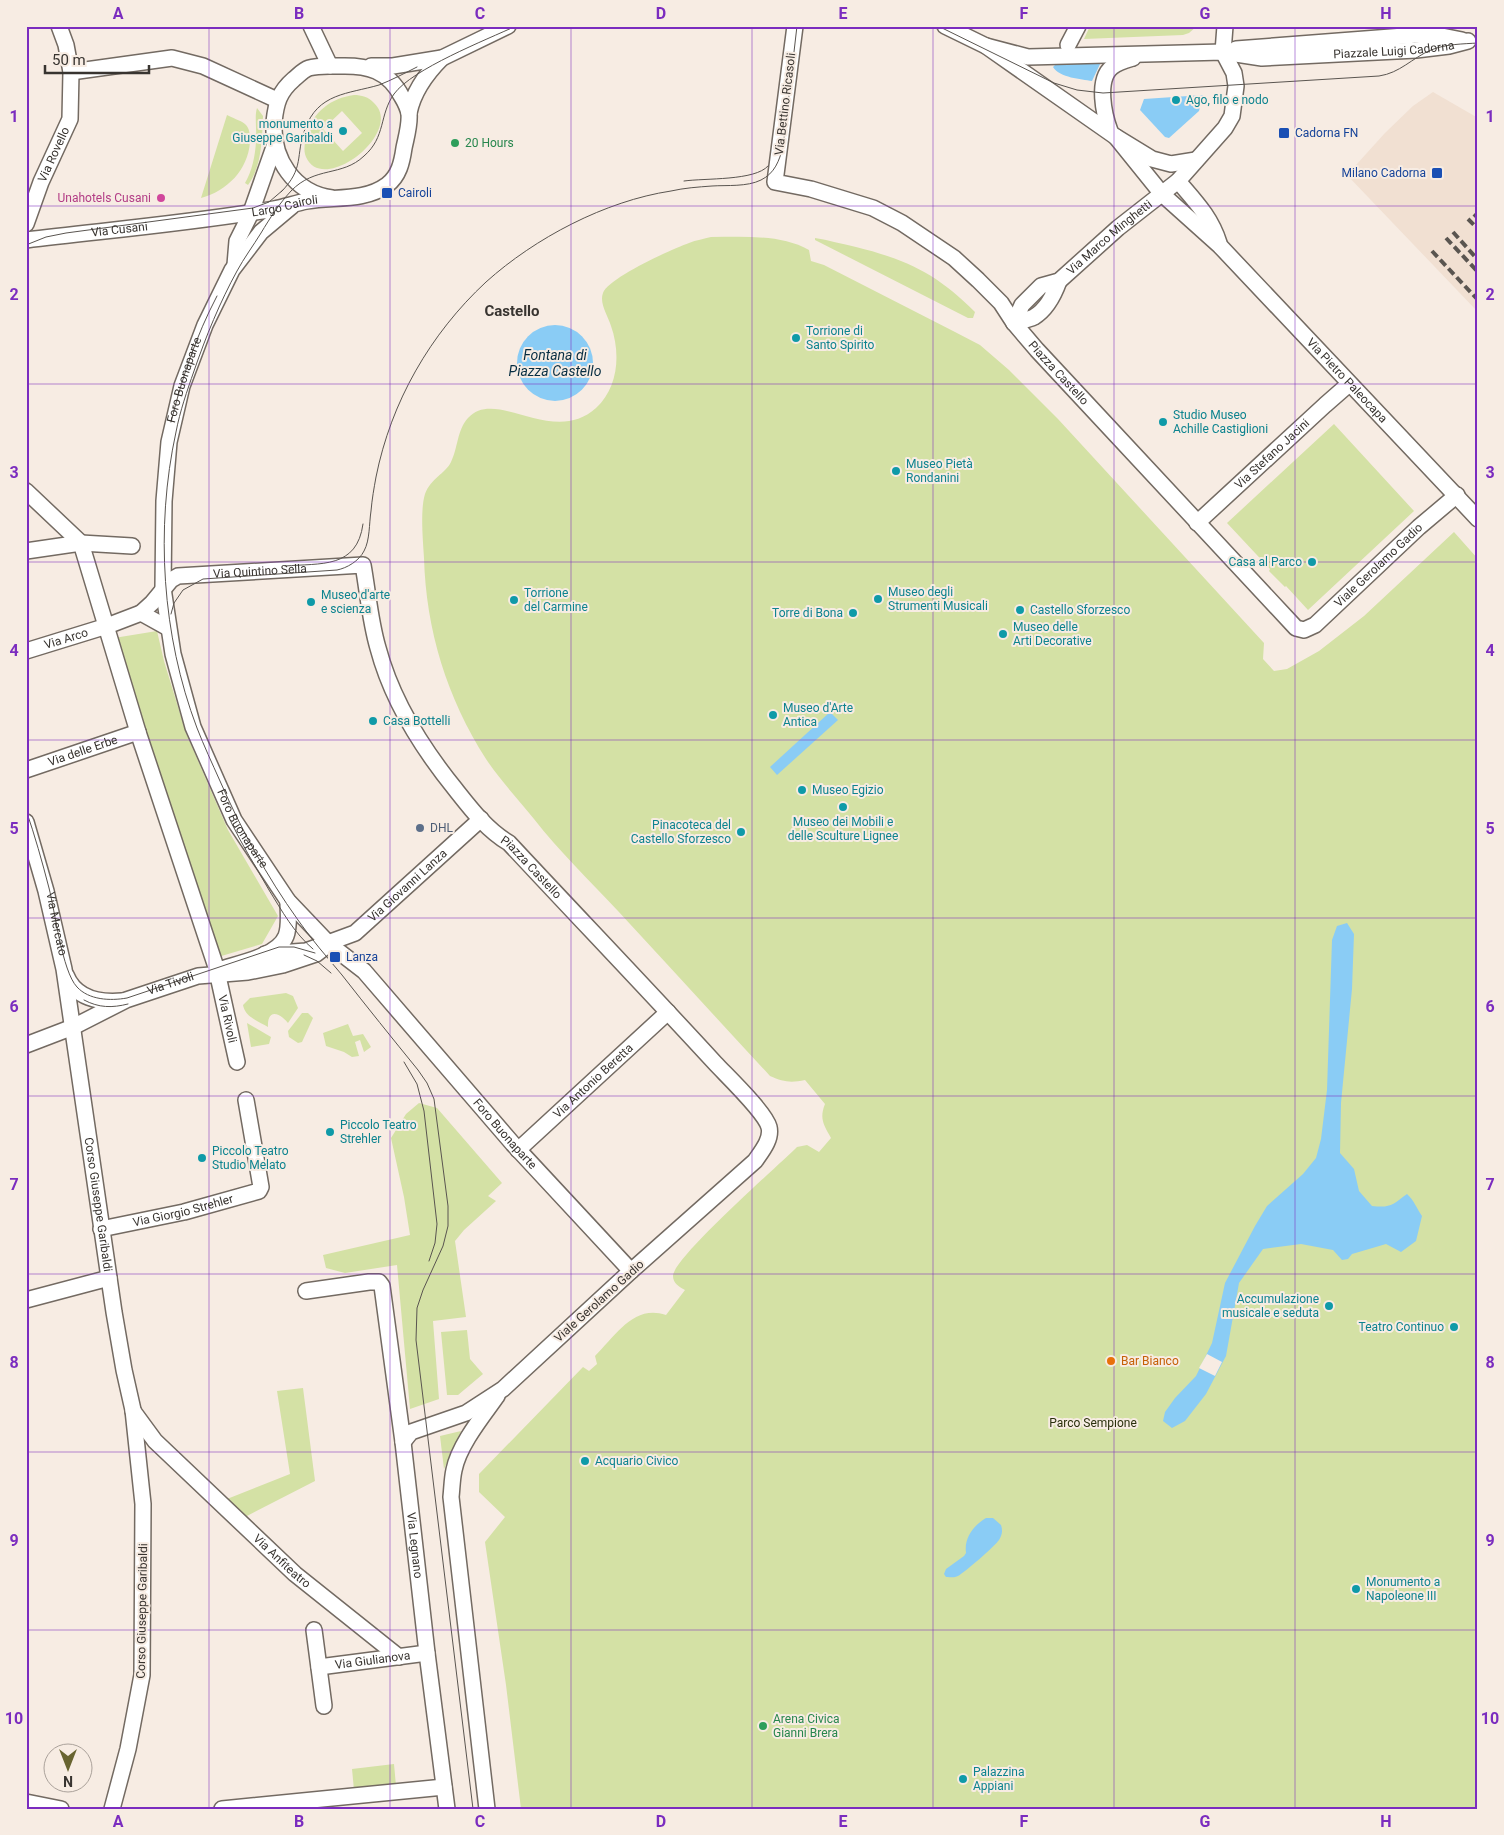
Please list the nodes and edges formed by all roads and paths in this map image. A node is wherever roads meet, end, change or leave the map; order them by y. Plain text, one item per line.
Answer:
1 (59, 26) edge
2 (311, 26) edge
3 (508, 26) edge
4 (795, 26) edge
5 (945, 26) edge
6 (1078, 26) edge
7 (1225, 26) edge
8 (1473, 41) edge
9 (1068, 45) dead end
10 (986, 46) junction
11 (1223, 52) junction
12 (1160, 55) junction
13 (442, 58) junction
14 (330, 66) junction
15 (362, 66) junction
16 (72, 72) junction
17 (277, 100) junction
18 (409, 113) junction
19 (1113, 134) junction
20 (275, 144) junction
21 (1196, 160) junction
22 (1178, 181) junction
23 (775, 182) joint
24 (1162, 194) junction
25 (332, 198) junction
26 (292, 206) junction
27 (251, 212) junction
28 (212, 218) junction
29 (26, 224) edge
30 (26, 240) edge
31 (236, 241) junction
32 (1220, 246) junction
33 (235, 264) junction
34 (1239, 266) joint
35 (1014, 323) junction
36 (1350, 384) junction
37 (26, 491) edge
38 (1457, 496) junction
39 (1478, 519) edge
40 (1197, 523) junction
41 (81, 543) junction
42 (132, 546) dead end
43 (26, 551) edge
44 (363, 565) joint
45 (164, 588) junction
46 (141, 613) junction
47 (107, 626) junction
48 (168, 628) junction
49 (1300, 630) joint
50 (26, 651) edge
51 (138, 732) junction
52 (26, 770) edge
53 (481, 819) junction
54 (26, 822) edge
55 (288, 901) junction
56 (329, 944) junction
57 (265, 954) junction
58 (64, 968) junction
59 (217, 973) junction
60 (126, 1000) junction
61 (668, 1012) junction
62 (73, 1027) junction
63 (26, 1046) edge
64 (237, 1062) dead end
65 (246, 1100) dead end
66 (770, 1129) joint
67 (518, 1150) junction
68 (101, 1229) junction
69 (631, 1271) junction
70 (109, 1278) junction
71 (306, 1291) dead end
72 (26, 1300) edge
73 (503, 1389) junction
74 (133, 1410) junction
75 (403, 1442) junction
76 (172, 1458) joint
77 (314, 1630) dead end
78 (427, 1653) junction
79 (399, 1656) junction
80 (319, 1667) junction
81 (324, 1706) dead end
82 (444, 1786) junction
83 (26, 1802) edge
84 (61, 1809) edge
85 (112, 1809) edge
86 (222, 1809) edge
87 (447, 1809) edge
88 (488, 1809) edge

1 - 16 street, Via Rovello
2 - 14 street
3 - 13 street
4 - 23 street, Via Bettino Ricasoli
5 - 10 street
6 - 9 street
7 - 11 street
8 - 11 street, Piazzale Luigi Cadorna
10 - 12 street, Piazzale Luigi Cadorna
10 - 19 street, Piazzale Luigi Cadorna
11 - 12 street, Piazzale Luigi Cadorna
11 - 21 street
12 - 19 street, Piazzale Luigi Cadorna
13 - 15 street
13 - 18 street
14 - 15 street
14 - 17 street
15 - 18 street
16 - 17 street
16 - 29 street, Via Rovello
17 - 20 street, Largo Cairoli
18 - 25 street, Largo Cairoli
19 - 21 street, Piazzale Luigi Cadorna
19 - 24 street, Piazzale Luigi Cadorna
20 - 25 street, Largo Cairoli
20 - 27 street, Largo Cairoli
21 - 22 street
22 - 24 street
22 - 32 street, Piazzale Luigi Cadorna
23 - 35 street, Piazza Castello
24 - 32 street, Piazzale Luigi Cadorna
24 - 35 street, Via Marco Minghetti
25 - 26 street, Largo Cairoli
26 - 27 street, Largo Cairoli
26 - 33 street, Foro Buonaparte
27 - 28 street, Via Cusani
27 - 31 street, Foro Buonaparte
28 - 30 street, Via Cusani
28 - 31 street
31 - 33 street, Foro Buonaparte
32 - 34 street, Piazzale Luigi Cadorna
33 - 45 street, Foro Buonaparte
34 - 36 street, Via Pietro Paleocapa
35 - 40 street, Piazza Castello
36 - 38 street, Via Pietro Paleocapa
36 - 40 street, Via Stefano Jacini
37 - 41 street
38 - 39 street, Via Pietro Paleocapa
38 - 49 street, Viale Gerolamo Gadio
40 - 49 street, Piazza Castello
41 - 42 street
41 - 43 street
41 - 47 street
44 - 45 street, Via Quintino Sella
44 - 53 street, Piazza Castello
45 - 46 street, Via Quintino Sella
45 - 48 street, Foro Buonaparte
46 - 47 street, Via Arco
46 - 48 street
47 - 50 street, Via Arco
47 - 51 street
48 - 55 street, Foro Buonaparte
51 - 52 street, Via delle Erbe
51 - 59 street
53 - 56 street, Via Giovanni Lanza
53 - 61 street, Piazza Castello
54 - 58 street, Via Mercato
55 - 56 street, Foro Buonaparte
55 - 57 street
56 - 57 street
56 - 59 street
56 - 67 street, Foro Buonaparte
57 - 59 street
58 - 60 street, Via Tivoli
58 - 62 street, Via Mercato
59 - 60 street, Via Tivoli
59 - 64 street, Via Rivoli
60 - 62 street, Via Tivoli
61 - 66 street, Piazza Castello
61 - 67 street, Via Antonio Beretta
62 - 63 street, Via Tivoli
62 - 68 street, Corso Giuseppe Garibaldi
65 - 68 street, Via Giorgio Strehler
66 - 69 street, Viale Gerolamo Gadio
67 - 69 street, Foro Buonaparte
68 - 70 street, Corso Giuseppe Garibaldi
69 - 73 street, Viale Gerolamo Gadio
70 - 72 street
70 - 74 street, Corso Giuseppe Garibaldi
71 - 75 street, Via Legnano
73 - 75 street, Viale Gerolamo Gadio
73 - 88 street
74 - 76 street, Corso Giuseppe Garibaldi
74 - 85 street, Corso Giuseppe Garibaldi
75 - 78 street, Via Legnano
76 - 79 street, Via Anfiteatro
77 - 80 street
78 - 79 street, Via Giulianova
78 - 82 street, Via Legnano
79 - 80 street, Via Giulianova
80 - 81 street
82 - 86 street
82 - 87 street, Via Legnano
83 - 84 street

